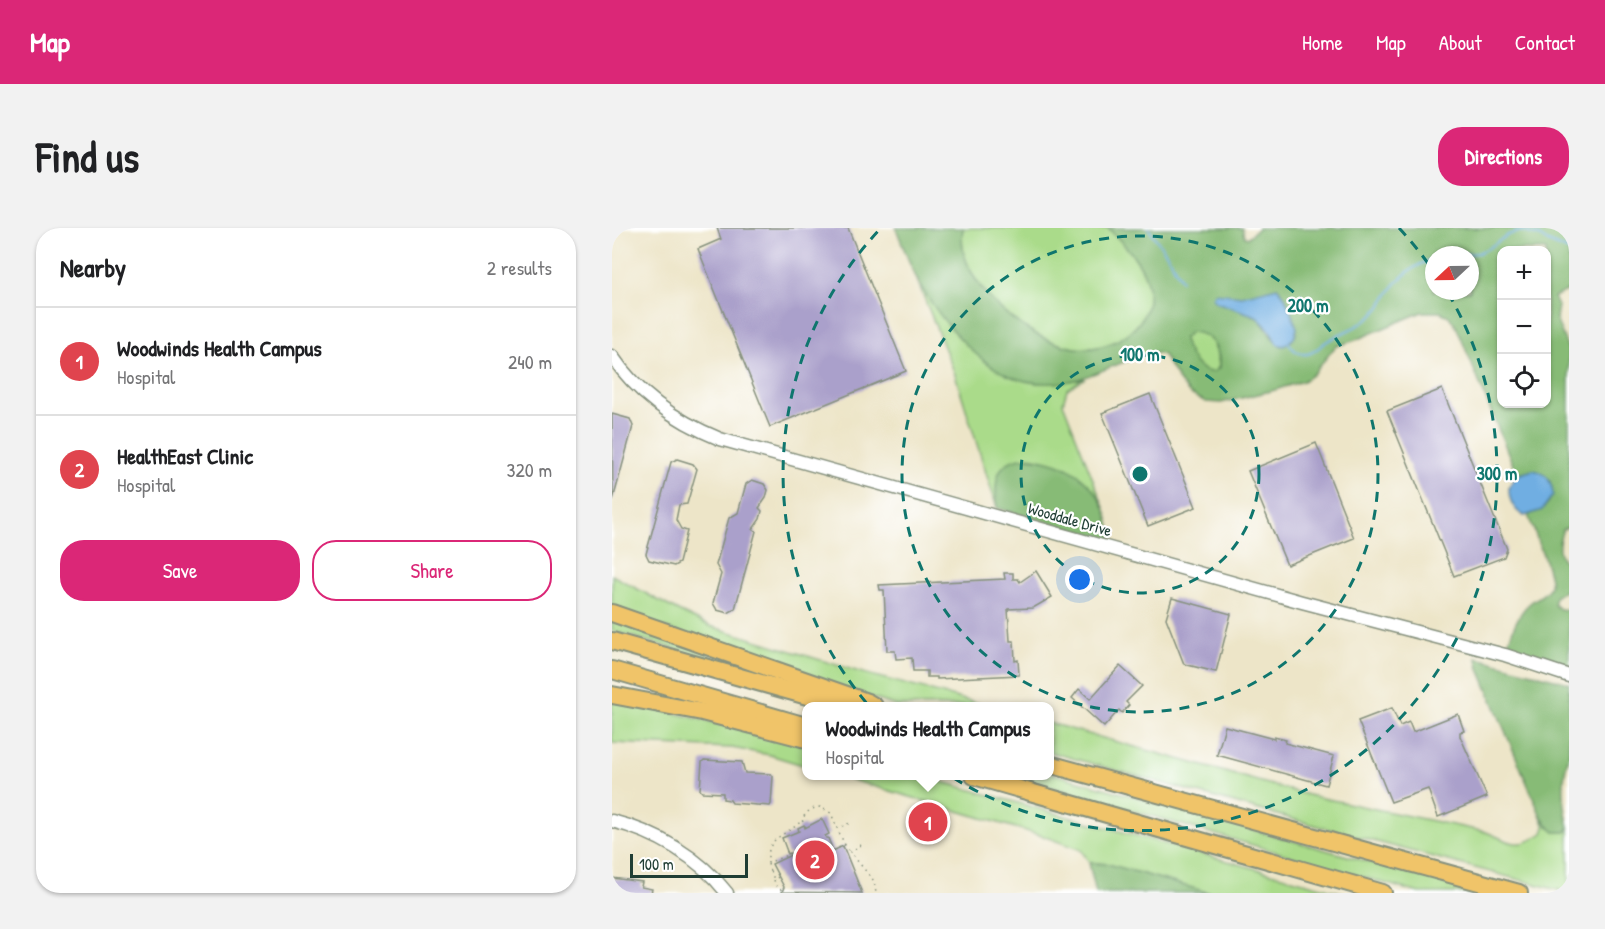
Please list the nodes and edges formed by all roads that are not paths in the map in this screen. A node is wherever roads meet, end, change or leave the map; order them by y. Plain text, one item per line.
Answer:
1 (612, 356) edge
2 (612, 614) edge
3 (612, 642) edge
4 (612, 670) edge
5 (1569, 674) edge
6 (612, 695) edge
7 (829, 702) edge
8 (867, 702) edge
9 (802, 725) edge
10 (802, 738) edge
11 (1054, 765) edge
12 (988, 780) edge
13 (612, 821) edge
14 (727, 893) edge
15 (1383, 893) edge
16 (1519, 893) edge

1 - 5 street, Wooddale Drive
2 - 8 highway
3 - 7 highway
4 - 9 highway
6 - 10 highway
11 - 16 highway
12 - 15 highway
13 - 14 street

